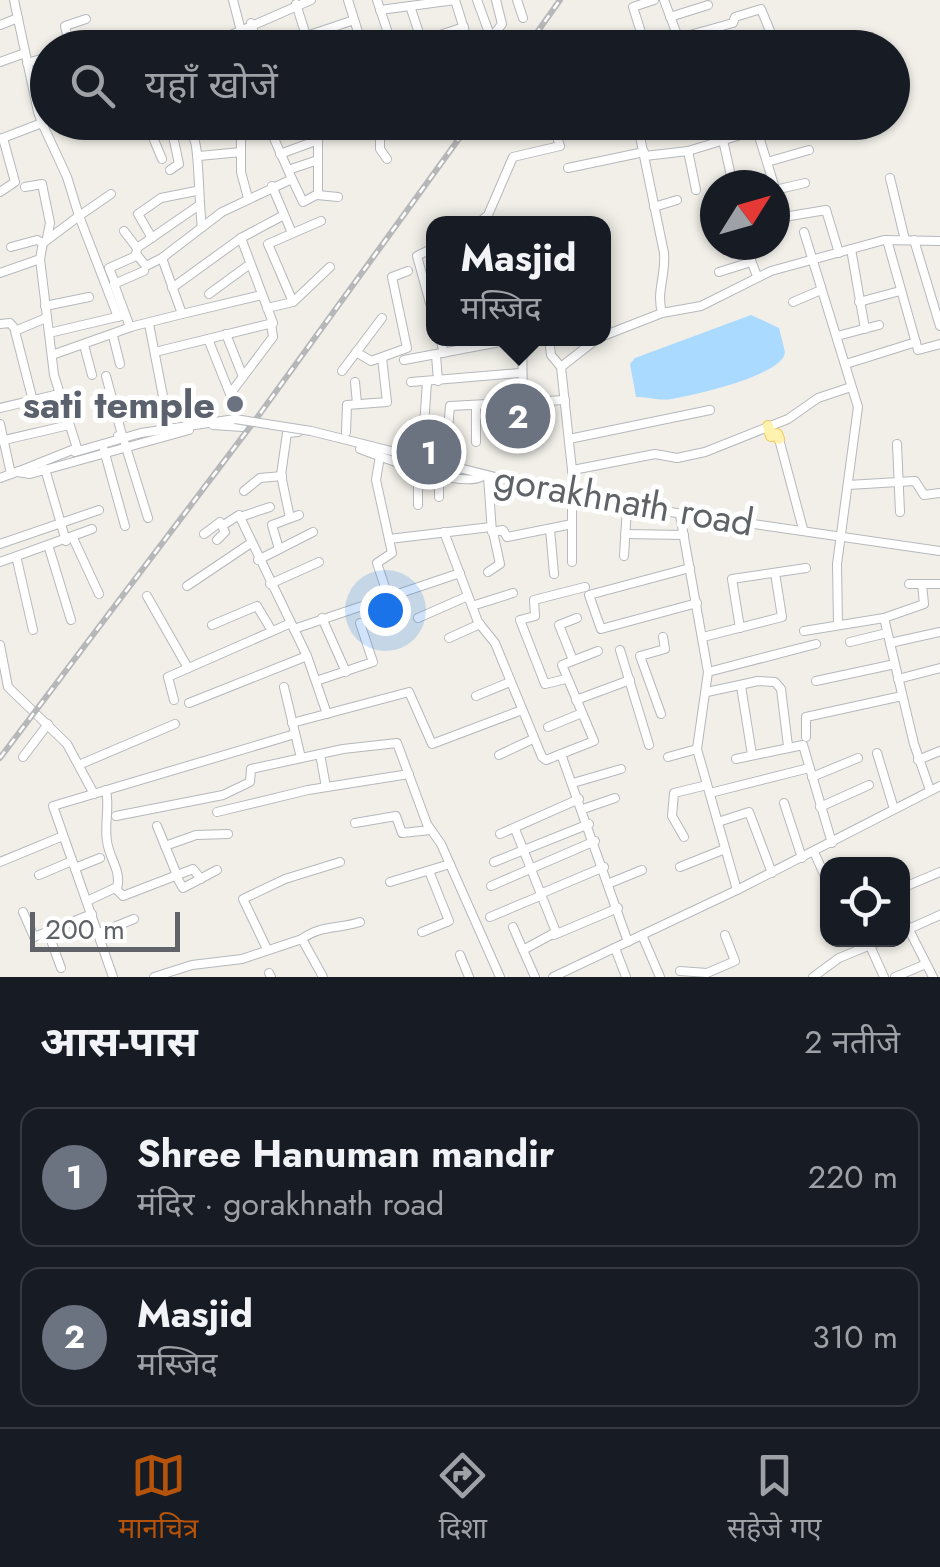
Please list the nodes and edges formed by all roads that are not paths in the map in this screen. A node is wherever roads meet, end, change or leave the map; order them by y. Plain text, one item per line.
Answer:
1 (14, 0) edge
2 (233, 0) edge
3 (311, 0) edge
4 (348, 0) edge
5 (455, 0) edge
6 (477, 0) edge
7 (496, 0) edge
8 (517, 0) edge
9 (654, 0) edge
10 (664, 0) edge
11 (632, 3) edge
12 (296, 4) junction
13 (379, 5) edge
14 (410, 6) junction
15 (708, 6) dead end
16 (670, 17) junction
17 (18, 18) junction
18 (523, 18) dead end
19 (86, 19) dead end
20 (354, 20) junction
21 (251, 22) junction
22 (0, 24) edge
23 (240, 27) junction
24 (464, 28) joint
25 (65, 30) edge
26 (234, 30) edge
27 (253, 30) edge
28 (304, 30) edge
29 (324, 30) edge
30 (357, 30) edge
31 (387, 30) edge
32 (418, 30) edge
33 (459, 30) edge
34 (488, 30) edge
35 (497, 30) edge
36 (640, 30) edge
37 (675, 30) edge
38 (714, 30) edge
39 (770, 30) edge
40 (26, 58) junction
41 (30, 58) edge
42 (0, 62) edge
43 (30, 72) edge
44 (30, 128) edge
45 (1, 139) edge
46 (52, 140) edge
47 (154, 140) edge
48 (173, 140) edge
49 (195, 140) edge
50 (241, 140) edge
51 (276, 140) edge
52 (318, 140) joint
53 (380, 140) edge
54 (558, 140) edge
55 (641, 140) edge
56 (722, 140) joint
57 (761, 140) edge
58 (810, 150) dead end
59 (688, 151) junction
60 (241, 152) junction
61 (280, 154) junction
62 (644, 154) junction
63 (199, 156) junction
64 (162, 158) dead end
65 (387, 159) dead end
66 (318, 160) junction
67 (767, 162) junction
68 (568, 168) dead end
69 (170, 170) dead end
70 (729, 170) edge
71 (769, 170) edge
72 (290, 174) junction
73 (890, 178) dead end
74 (805, 183) dead end
75 (272, 186) junction
76 (790, 186) edge
77 (26, 187) dead end
78 (696, 190) dead end
79 (196, 191) junction
80 (0, 192) edge
81 (110, 194) dead end
82 (317, 195) junction
83 (338, 197) dead end
84 (248, 198) junction
85 (677, 200) dead end
86 (303, 202) junction
87 (198, 206) junction
88 (654, 207) junction
89 (284, 215) junction
90 (79, 216) junction
91 (487, 216) edge
92 (790, 217) edge
93 (202, 227) junction
94 (124, 230) dead end
95 (804, 232) dead end
96 (292, 234) junction
97 (152, 238) junction
98 (241, 238) junction
99 (45, 240) junction
100 (886, 240) junction
101 (909, 240) junction
102 (940, 241) edge
103 (11, 247) dead end
104 (851, 249) junction
105 (137, 251) junction
106 (426, 252) edge
107 (838, 254) junction
108 (162, 258) junction
109 (40, 260) junction
110 (810, 261) junction
111 (751, 262) joint
112 (250, 264) junction
113 (330, 267) dead end
114 (144, 271) dead end
115 (408, 271) dead end
116 (719, 272) dead end
117 (0, 273) edge
118 (757, 276) junction
119 (115, 283) junction
120 (426, 284) edge
121 (172, 288) junction
122 (820, 290) junction
123 (900, 291) junction
124 (209, 294) dead end
125 (262, 295) junction
126 (89, 297) dead end
127 (294, 302) junction
128 (792, 302) dead end
129 (859, 302) junction
130 (45, 306) junction
131 (267, 308) junction
132 (299, 312) dead end
133 (662, 313) junction
134 (182, 314) junction
135 (122, 316) junction
136 (46, 318) junction
137 (382, 318) dead end
138 (0, 324) edge
139 (150, 324) junction
140 (271, 324) junction
141 (879, 325) dead end
142 (940, 326) edge
143 (131, 328) junction
144 (865, 328) junction
145 (16, 330) junction
146 (50, 333) junction
147 (611, 333) edge
148 (226, 334) junction
149 (113, 336) junction
150 (837, 336) junction
151 (208, 339) junction
152 (916, 342) junction
153 (940, 344) edge
154 (84, 345) junction
155 (440, 346) edge
156 (481, 346) edge
157 (522, 346) edge
158 (550, 346) edge
159 (589, 346) edge
160 (155, 352) junction
161 (356, 352) junction
162 (52, 354) junction
163 (440, 354) junction
164 (382, 358) junction
165 (404, 360) dead end
166 (120, 364) dead end
167 (846, 364) junction
168 (560, 367) junction
169 (342, 370) dead end
170 (520, 374) junction
171 (92, 375) dead end
172 (106, 376) dead end
173 (243, 378) junction
174 (438, 381) junction
175 (355, 382) dead end
176 (411, 382) dead end
177 (427, 382) junction
178 (851, 387) junction
179 (59, 394) junction
180 (564, 400) junction
181 (32, 401) junction
182 (523, 403) junction
183 (357, 404) junction
184 (476, 406) junction
185 (0, 408) edge
186 (157, 408) dead end
187 (710, 410) dead end
188 (168, 417) dead end
189 (117, 419) junction
190 (0, 424) edge
191 (69, 425) junction
192 (768, 426) junction
193 (243, 427) dead end
194 (448, 430) dead end
195 (346, 432) dead end
196 (569, 438) junction
197 (778, 439) joint
198 (2, 441) edge
199 (476, 442) dead end
200 (125, 444) junction
201 (898, 444) dead end
202 (77, 448) junction
203 (104, 450) junction
204 (422, 455) dead end
205 (380, 456) junction
206 (418, 468) junction
207 (45, 469) junction
208 (573, 470) junction
209 (14, 473) junction
210 (439, 474) junction
211 (282, 476) junction
212 (485, 477) junction
213 (0, 478) edge
214 (899, 483) junction
215 (848, 485) junction
216 (244, 491) dead end
217 (940, 493) edge
218 (439, 497) dead end
219 (574, 497) junction
220 (418, 505) dead end
221 (627, 506) junction
222 (270, 507) dead end
223 (99, 510) dead end
224 (900, 512) dead end
225 (680, 515) junction
226 (240, 517) junction
227 (148, 518) dead end
228 (61, 524) junction
229 (572, 524) junction
230 (125, 526) dead end
231 (222, 526) junction
232 (550, 528) junction
233 (92, 529) dead end
234 (492, 529) junction
235 (803, 529) junction
236 (313, 532) dead end
237 (444, 532) junction
238 (204, 534) dead end
239 (625, 534) junction
240 (684, 535) junction
241 (840, 535) junction
242 (70, 539) junction
243 (389, 539) junction
244 (216, 540) dead end
245 (0, 544) edge
246 (250, 544) junction
247 (49, 548) junction
248 (279, 549) junction
249 (940, 551) edge
250 (624, 556) dead end
251 (0, 560) edge
252 (17, 560) junction
253 (258, 560) junction
254 (319, 562) dead end
255 (572, 562) dead end
256 (690, 568) junction
257 (806, 568) dead end
258 (488, 572) dead end
259 (460, 573) junction
260 (775, 573) junction
261 (554, 574) dead end
262 (270, 584) junction
263 (909, 584) dead end
264 (922, 584) junction
265 (940, 584) edge
266 (187, 586) dead end
267 (585, 588) dead end
268 (513, 593) dead end
269 (99, 594) dead end
270 (147, 596) dead end
271 (468, 596) junction
272 (390, 599) junction
273 (697, 603) junction
274 (472, 606) junction
275 (322, 618) junction
276 (418, 618) dead end
277 (577, 618) dead end
278 (884, 618) junction
279 (71, 620) dead end
280 (360, 623) dead end
281 (480, 624) junction
282 (212, 625) dead end
283 (838, 625) junction
284 (292, 626) junction
285 (740, 628) junction
286 (33, 630) dead end
287 (272, 631) junction
288 (804, 631) dead end
289 (940, 632) edge
290 (663, 636) dead end
291 (703, 637) junction
292 (449, 638) dead end
293 (889, 638) junction
294 (850, 642) dead end
295 (816, 644) dead end
296 (0, 645) edge
297 (620, 650) dead end
298 (598, 652) dead end
299 (307, 656) junction
300 (573, 660) junction
301 (895, 664) junction
302 (188, 668) junction
303 (940, 668) edge
304 (346, 672) junction
305 (646, 672) junction
306 (708, 672) junction
307 (566, 679) junction
308 (630, 679) junction
309 (898, 679) junction
310 (316, 681) junction
311 (816, 681) dead end
312 (510, 682) junction
313 (741, 686) junction
314 (284, 687) dead end
315 (4, 690) edge
316 (708, 692) junction
317 (476, 696) dead end
318 (902, 696) junction
319 (174, 700) dead end
320 (576, 700) junction
321 (188, 703) dead end
322 (522, 710) junction
323 (582, 713) junction
324 (327, 714) junction
325 (661, 714) dead end
326 (292, 723) junction
327 (48, 724) junction
328 (175, 724) dead end
329 (548, 727) dead end
330 (295, 734) junction
331 (806, 737) dead end
332 (533, 739) junction
333 (649, 744) dead end
334 (788, 746) junction
335 (697, 749) junction
336 (940, 751) edge
337 (877, 752) dead end
338 (320, 754) junction
339 (561, 754) junction
340 (500, 755) dead end
341 (752, 756) junction
342 (23, 757) dead end
343 (668, 757) dead end
344 (301, 758) junction
345 (858, 758) dead end
346 (736, 759) dead end
347 (918, 760) junction
348 (81, 764) junction
349 (622, 769) dead end
350 (810, 772) junction
351 (409, 774) junction
352 (573, 783) junction
353 (870, 785) dead end
354 (326, 787) junction
355 (708, 789) junction
356 (937, 789) edge
357 (106, 790) junction
358 (94, 794) junction
359 (615, 798) dead end
360 (580, 799) junction
361 (784, 803) dead end
362 (820, 807) junction
363 (583, 809) junction
364 (894, 809) junction
365 (217, 812) dead end
366 (116, 816) dead end
367 (718, 822) junction
368 (355, 823) dead end
369 (588, 824) junction
370 (157, 826) dead end
371 (515, 828) junction
372 (431, 830) junction
373 (228, 834) dead end
374 (500, 834) dead end
375 (63, 836) junction
376 (684, 837) dead end
377 (595, 841) junction
378 (832, 843) junction
379 (165, 846) junction
380 (725, 849) junction
381 (522, 850) junction
382 (814, 852) junction
383 (100, 858) dead end
384 (802, 858) junction
385 (0, 862) edge
386 (340, 862) dead end
387 (494, 862) dead end
388 (73, 864) junction
389 (450, 864) junction
390 (820, 865) edge
391 (680, 867) dead end
392 (604, 868) junction
393 (529, 869) junction
394 (217, 870) dead end
395 (642, 870) dead end
396 (428, 871) junction
397 (940, 872) edge
398 (772, 873) junction
399 (38, 875) dead end
400 (177, 876) junction
401 (390, 882) dead end
402 (610, 883) junction
403 (910, 885) edge
404 (491, 886) dead end
405 (117, 889) junction
406 (737, 890) junction
407 (540, 895) junction
408 (87, 901) junction
409 (618, 908) junction
410 (23, 912) dead end
411 (92, 914) junction
412 (940, 915) edge
413 (134, 918) dead end
414 (490, 918) dead end
415 (360, 922) dead end
416 (513, 928) dead end
417 (910, 929) edge
418 (48, 932) junction
419 (422, 932) dead end
420 (99, 933) junction
421 (554, 935) junction
422 (725, 935) dead end
423 (642, 936) junction
424 (910, 937) edge
425 (302, 939) junction
426 (628, 942) junction
427 (867, 947) edge
428 (870, 947) edge
429 (616, 948) junction
430 (267, 949) junction
431 (523, 950) junction
432 (460, 955) dead end
433 (940, 961) edge
434 (194, 965) junction
435 (927, 965) junction
436 (62, 968) dead end
437 (680, 971) dead end
438 (709, 975) edge
439 (113, 977) edge
440 (154, 977) edge
441 (198, 977) edge
442 (322, 977) edge
443 (469, 977) edge
444 (500, 977) edge
445 (535, 977) edge
446 (554, 977) edge
447 (626, 977) edge
448 (660, 977) edge
449 (813, 977) edge
450 (884, 977) edge
451 (896, 977) edge
452 (932, 977) edge

1 - 17 street
2 - 23 street
3 - 12 street
4 - 20 street
5 - 14 street
5 - 24 street
6 - 34 street
7 - 35 street
8 - 18 street
9 - 11 street
10 - 16 street
11 - 36 street
12 - 21 street
12 - 28 street
13 - 14 street
13 - 31 street
14 - 32 street
15 - 16 street
16 - 37 street
17 - 22 street
17 - 40 street
19 - 25 street
20 - 29 street
20 - 30 street
21 - 23 street
21 - 27 street
23 - 26 street
24 - 33 street
38 - 39 street
40 - 41 street
40 - 42 street
40 - 43 street
44 - 45 street
45 - 80 street
46 - 90 street
47 - 64 street
48 - 69 street
49 - 63 street
50 - 60 street
51 - 61 street
52 - 61 street
52 - 66 street
53 - 65 street
54 - 91 street
55 - 62 street
56 - 59 street
56 - 70 street
57 - 67 street
58 - 67 street
59 - 62 street
59 - 78 street
60 - 63 street
60 - 84 street
61 - 72 street
62 - 68 street
62 - 88 street
63 - 79 street
66 - 72 street
66 - 82 street
67 - 71 street
72 - 75 street
72 - 86 street
73 - 101 street
74 - 76 street
75 - 84 street
75 - 89 street
77 - 99 street
79 - 87 street
79 - 97 street
81 - 90 street
82 - 83 street
82 - 86 street
84 - 93 street
85 - 88 street
86 - 96 street
87 - 93 street
87 - 97 street
88 - 133 street
89 - 96 street
89 - 98 street
90 - 99 street
90 - 135 street
92 - 107 street
93 - 108 street
94 - 105 street
95 - 110 street
96 - 127 street
97 - 105 street
98 - 112 street
98 - 121 street
99 - 103 street
99 - 109 street
100 - 101 street
100 - 104 street
100 - 123 street
101 - 102 street
101 - 142 street
104 - 107 street
104 - 129 street
105 - 108 street
105 - 119 street
106 - 120 street
107 - 110 street
108 - 121 street
109 - 117 street
109 - 130 street
110 - 118 street
110 - 122 street
111 - 116 street
111 - 118 street
112 - 124 street
112 - 125 street
113 - 127 street
114 - 119 street
115 - 164 street
118 - 133 street
119 - 135 street
121 - 134 street
122 - 128 street
122 - 150 street
123 - 129 street
123 - 152 street
125 - 131 street
125 - 134 street
126 - 130 street
127 - 131 street
127 - 132 street
129 - 144 street
130 - 136 street
131 - 140 street
133 - 147 street
134 - 139 street
135 - 143 street
135 - 146 street
136 - 145 street
136 - 146 street
137 - 161 street
138 - 145 street
139 - 143 street
139 - 160 street
140 - 148 street
140 - 173 street
141 - 144 street
143 - 149 street
144 - 150 street
145 - 181 street
146 - 162 street
148 - 151 street
148 - 173 street
149 - 154 street
149 - 166 street
150 - 167 street
151 - 160 street
151 - 173 street
152 - 153 street
152 - 167 street
154 - 162 street
154 - 171 street
155 - 163 street
156 - 163 street
157 - 170 street
158 - 168 street
159 - 168 street
160 - 188 street
161 - 164 street
161 - 169 street
162 - 179 street
163 - 165 street
163 - 174 street
164 - 183 street
167 - 178 street
168 - 180 street
170 - 174 street
170 - 182 street
172 - 189 street
174 - 177 street
175 - 183 street
176 - 177 street
177 - 204 street
178 - 192 street
178 - 215 street
179 - 181 street
179 - 191 street
180 - 182 street
180 - 196 street
181 - 185 street
182 - 184 street
183 - 195 street
184 - 194 street
184 - 199 street
186 - 189 street
187 - 196 street
189 - 202 street
190 - 198 street
191 - 198 street
191 - 202 street
192 - 197 main road
192 - 208 street
193 - 200 street
196 - 208 street
197 - 235 street
198 - 209 street
200 - 203 street
200 - 227 street
201 - 214 street
202 - 209 street
203 - 207 street
203 - 230 street
205 - 206 street
205 - 211 street
205 - 243 street
206 - 210 street
206 - 220 street
207 - 209 street
207 - 228 street
208 - 219 street
209 - 212 street, gorakhnath road, bridge
209 - 213 street
210 - 212 street
210 - 218 street
211 - 216 street
211 - 248 street
212 - 219 street, gorakhnath road
212 - 234 street
214 - 215 street
214 - 217 street
214 - 224 street
215 - 241 street
219 - 221 street, gorakhnath road
219 - 229 street
221 - 225 street, gorakhnath road
221 - 239 street
222 - 226 street
223 - 228 street
225 - 235 street, gorakhnath road
225 - 240 street
226 - 231 street
226 - 246 street
228 - 242 street
228 - 245 street
229 - 232 street
229 - 255 street
231 - 238 street
231 - 244 street
232 - 234 street
232 - 261 street
233 - 242 street
234 - 237 street
234 - 258 street
235 - 241 street, gorakhnath road
236 - 248 street
237 - 243 street
237 - 259 street
239 - 240 street
239 - 250 street
240 - 256 street
241 - 249 street, gorakhnath road
241 - 283 street
242 - 247 street
242 - 269 street
243 - 272 street
245 - 251 street
246 - 253 street
246 - 266 street
247 - 252 street
247 - 279 street
248 - 253 street
251 - 252 street
252 - 286 street
253 - 262 street
254 - 262 street
256 - 273 street
256 - 273 street
257 - 260 street
259 - 271 street
259 - 272 street
260 - 285 street
260 - 285 street
262 - 284 street
263 - 264 street
264 - 265 street
264 - 278 street
267 - 307 street
268 - 274 street
270 - 302 street
271 - 274 street
271 - 276 street
272 - 275 street
273 - 291 street
274 - 281 street
275 - 284 street
275 - 304 street
277 - 300 street
278 - 283 street
278 - 293 street
280 - 304 street
281 - 292 street
281 - 312 street
282 - 287 street
283 - 288 street
284 - 287 street
284 - 299 street
285 - 291 street
287 - 302 street
289 - 293 street
290 - 305 street
291 - 306 street
293 - 294 street
293 - 301 street
295 - 306 street
296 - 315 street
297 - 308 street
298 - 300 street
299 - 310 street
299 - 321 street
300 - 307 street
301 - 309 street
301 - 311 street
302 - 319 street
303 - 309 street
304 - 310 street
305 - 308 street
305 - 325 street
306 - 316 street
307 - 320 street
308 - 320 street
308 - 333 street
309 - 318 street
310 - 324 street
312 - 317 street
312 - 322 street
313 - 316 street
313 - 334 street
313 - 341 street
314 - 326 street
315 - 327 street
316 - 335 street
318 - 331 street
318 - 347 street
320 - 323 street
322 - 324 street
322 - 332 street
323 - 329 street
323 - 339 street
324 - 326 street
326 - 330 street
327 - 342 street
327 - 348 street
328 - 348 street
330 - 344 street
330 - 357 street
332 - 339 street
332 - 340 street
334 - 341 street
334 - 350 street
335 - 343 street
335 - 355 street
336 - 347 street
337 - 364 street
338 - 344 street
338 - 351 street
338 - 354 street
339 - 352 street
341 - 346 street
344 - 366 street
345 - 350 street
347 - 356 street
348 - 358 street
349 - 352 street
350 - 355 street
350 - 362 street
351 - 354 street
351 - 372 street
352 - 360 street
353 - 362 street
354 - 365 street
355 - 367 street
355 - 376 street
356 - 364 street
357 - 358 street
357 - 405 street
358 - 375 street
359 - 363 street
360 - 363 street
360 - 371 street
361 - 384 street
362 - 378 street
363 - 369 street
364 - 378 street
367 - 380 street
367 - 398 street
368 - 372 street
369 - 377 street
369 - 381 street
370 - 379 street
371 - 374 street
371 - 381 street
372 - 389 street
373 - 379 street
375 - 385 street
375 - 388 street
377 - 392 street
377 - 393 street
378 - 382 street
379 - 400 street
380 - 391 street
380 - 406 street
381 - 387 street
381 - 393 street
382 - 384 street
382 - 390 street
383 - 388 street
384 - 398 street
386 - 430 street
388 - 399 street
388 - 408 street
389 - 396 street
389 - 444 street
392 - 402 street
392 - 407 street
393 - 404 street
393 - 407 street
394 - 400 street
395 - 402 street
396 - 401 street
396 - 419 street
397 - 403 street
398 - 406 street
400 - 405 street
402 - 409 street
405 - 408 street
406 - 423 street
407 - 414 street
407 - 421 street
408 - 411 street
409 - 421 street
409 - 426 street
410 - 418 street
411 - 418 street
411 - 420 street
412 - 417 street
413 - 420 street
415 - 425 street
416 - 431 street
418 - 436 street
420 - 439 street
421 - 431 street
422 - 438 street
423 - 426 street
423 - 448 street
424 - 435 street
425 - 430 street
425 - 442 street
426 - 429 street
427 - 449 street
428 - 450 street
429 - 446 street
429 - 447 street
430 - 434 street
431 - 445 street
432 - 443 street
433 - 435 street
434 - 440 street
434 - 441 street
435 - 451 street
435 - 452 street
437 - 438 street

